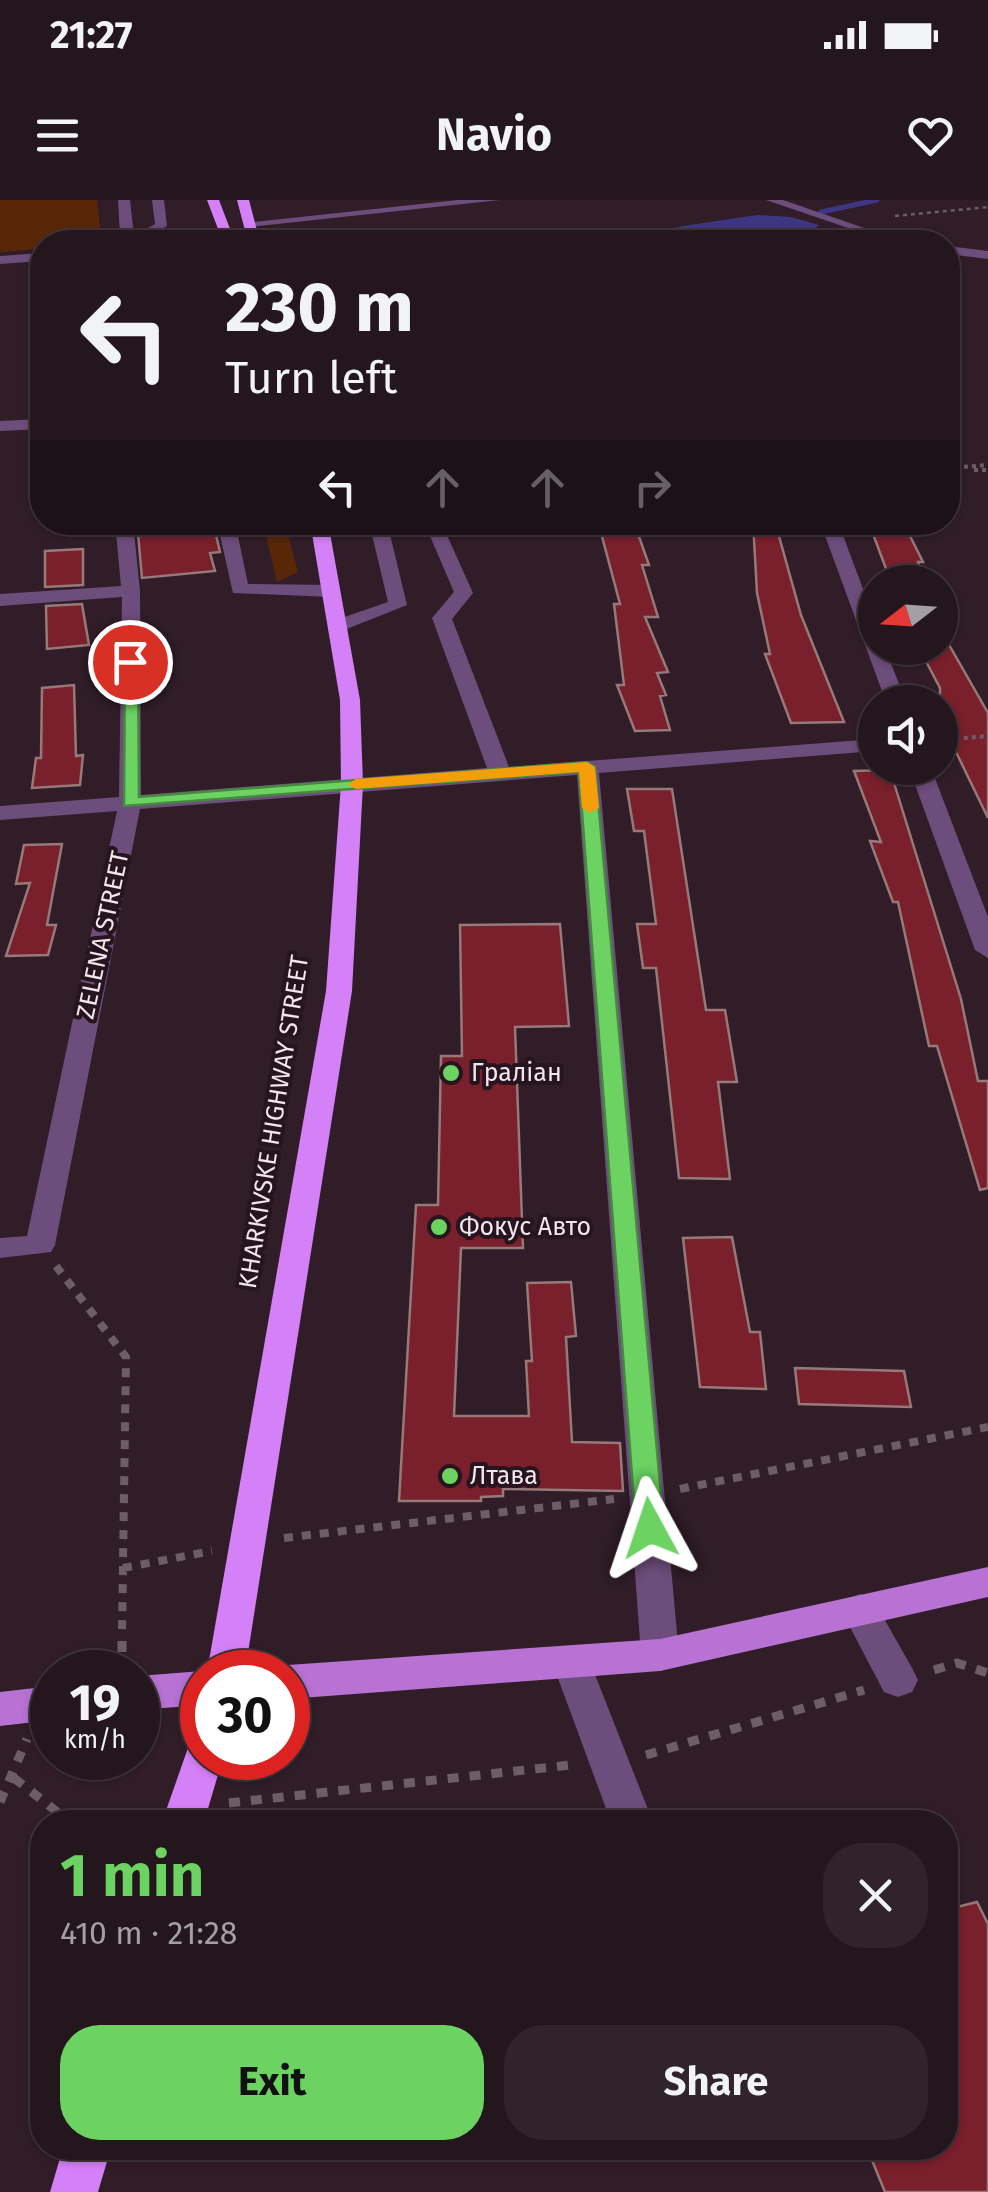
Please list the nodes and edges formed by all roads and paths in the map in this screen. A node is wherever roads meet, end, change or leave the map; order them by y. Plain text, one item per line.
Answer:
1 (158, 200) edge
2 (213, 200) edge
3 (244, 200) edge
4 (339, 200) edge
5 (494, 200) edge
6 (772, 200) edge
7 (122, 202) edge
8 (417, 205) edge
9 (988, 207) edge
10 (819, 216) junction
11 (323, 217) junction
12 (250, 224) junction
13 (125, 230) edge
14 (153, 230) edge
15 (224, 230) edge
16 (251, 230) edge
17 (862, 230) edge
18 (960, 252) edge
19 (988, 255) edge
20 (30, 258) edge
21 (0, 260) edge
22 (30, 425) edge
23 (0, 426) edge
24 (988, 468) edge
25 (960, 469) edge
26 (125, 535) edge
27 (229, 535) edge
28 (321, 535) edge
29 (381, 535) edge
30 (438, 535) edge
31 (834, 535) edge
32 (130, 591) junction
33 (331, 591) junction
34 (0, 600) edge
35 (858, 601) edge
36 (337, 626) junction
37 (988, 736) edge
38 (958, 738) edge
39 (858, 746) edge
40 (587, 767) junction
41 (500, 774) junction
42 (352, 784) junction
43 (926, 785) edge
44 (130, 802) junction
45 (0, 813) edge
46 (988, 950) edge
47 (40, 1245) junction
48 (0, 1248) edge
49 (988, 1427) edge
50 (647, 1496) junction
51 (314, 1532) dead end
52 (988, 1582) edge
53 (860, 1610) junction
54 (122, 1650) edge
55 (230, 1650) edge
56 (660, 1656) junction
57 (571, 1662) junction
58 (988, 1673) edge
59 (310, 1680) edge
60 (898, 1680) joint
61 (30, 1706) edge
62 (0, 1709) edge
63 (14, 1778) dead end
64 (195, 1780) edge
65 (0, 1802) edge
66 (187, 1810) edge
67 (627, 1810) edge
68 (83, 2160) edge
69 (74, 2192) edge

1 - 7 street
1 - 14 street
2 - 15 highway
3 - 12 highway
4 - 11 street
5 - 8 street
6 - 10 street
7 - 13 street
8 - 11 street
9 - 10 path
10 - 17 street
11 - 12 street
12 - 16 highway
18 - 19 street
20 - 21 street
22 - 23 street
24 - 25 path
26 - 32 street, ZELENA STREET
27 - 33 street
28 - 33 highway, KHARKIVSKE HIGHWAY STREET
29 - 36 street
30 - 41 street
31 - 35 street
32 - 34 street
32 - 44 street, ZELENA STREET
33 - 36 highway, KHARKIVSKE HIGHWAY STREET
36 - 42 highway, KHARKIVSKE HIGHWAY STREET
37 - 38 path
39 - 40 street
40 - 41 street
40 - 50 street
41 - 42 street
42 - 44 street
42 - 55 highway, KHARKIVSKE HIGHWAY STREET
43 - 46 street
44 - 45 street
44 - 47 street, ZELENA STREET
47 - 48 street
47 - 54 path
49 - 50 path
50 - 51 path
50 - 56 street
52 - 53 main road
53 - 56 main road
53 - 60 street
56 - 57 main road
57 - 59 main road
57 - 67 street
58 - 60 path
61 - 62 main road
63 - 65 path
64 - 66 highway
68 - 69 highway

